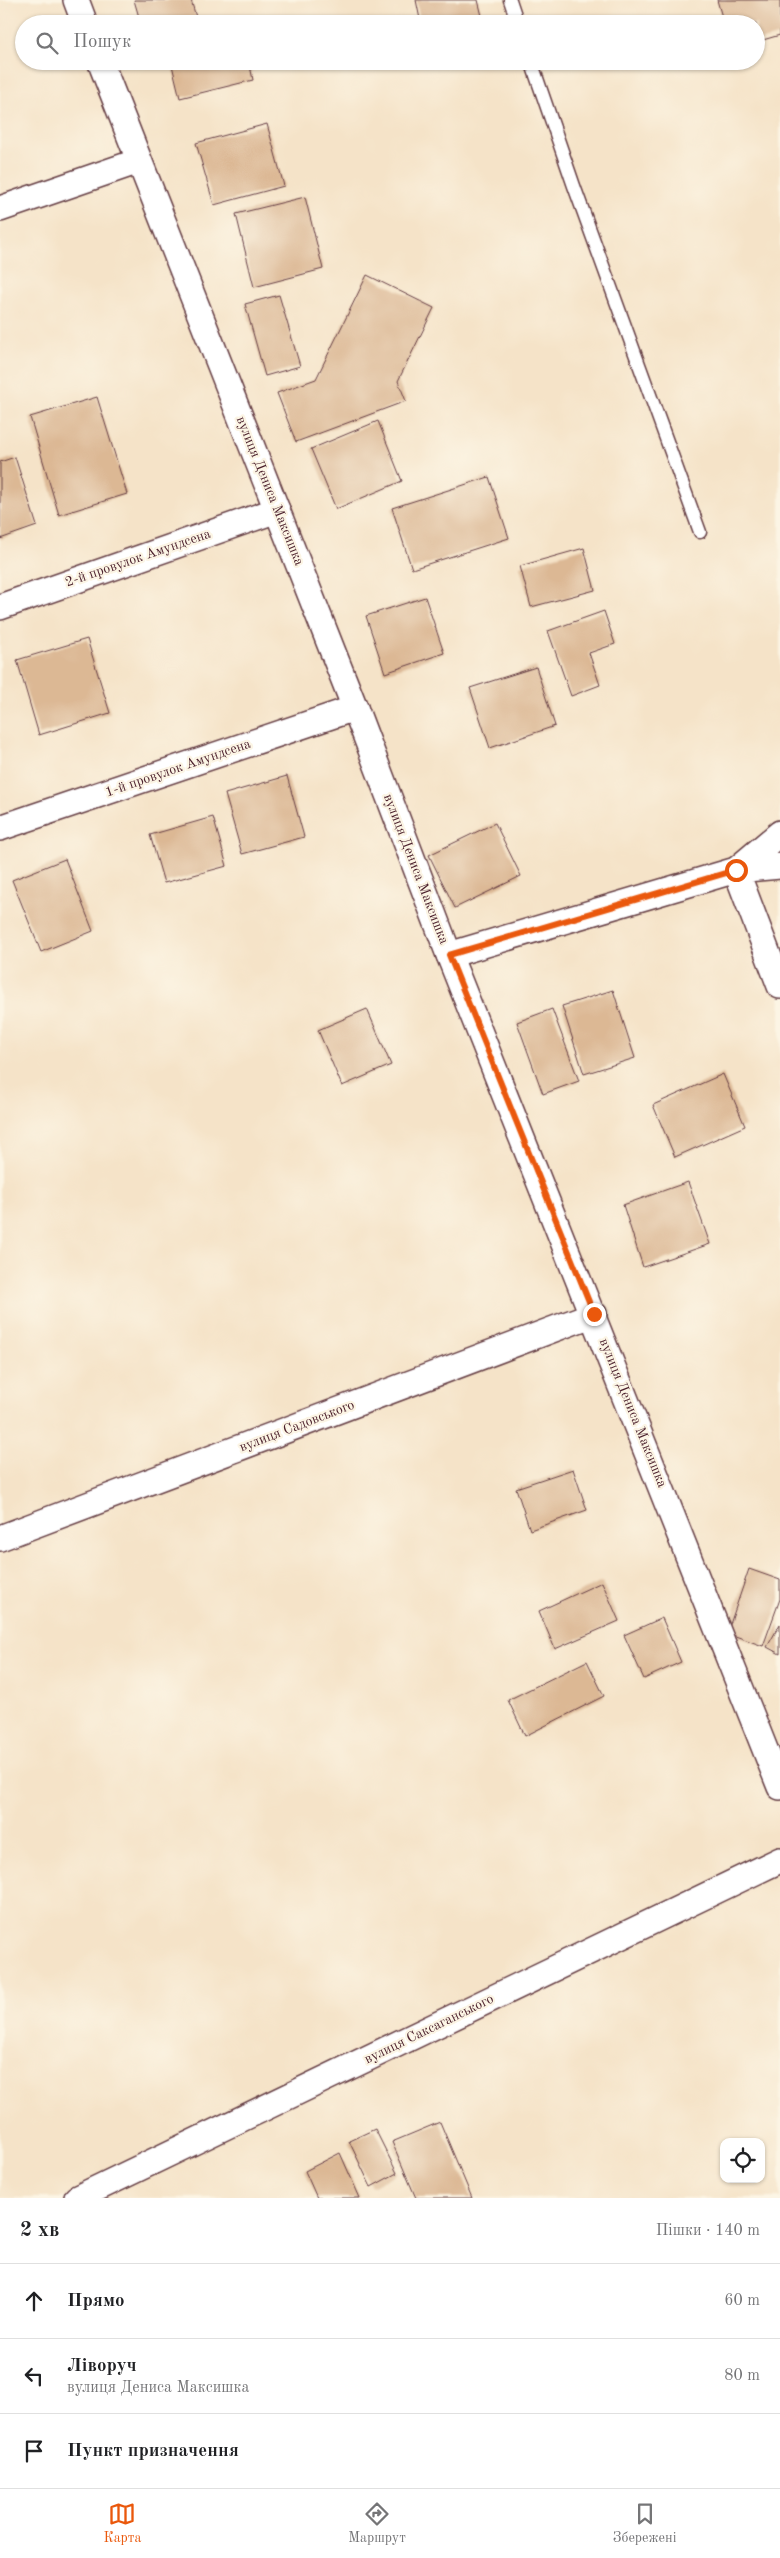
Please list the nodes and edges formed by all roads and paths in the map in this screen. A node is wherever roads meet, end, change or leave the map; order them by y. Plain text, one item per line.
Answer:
1 (76, 0) edge
2 (510, 0) edge
3 (82, 15) edge
4 (515, 15) edge
5 (104, 70) edge
6 (534, 70) edge
7 (139, 160) junction
8 (0, 209) edge
9 (277, 510) junction
10 (700, 532) dead end
11 (0, 607) edge
12 (355, 708) junction
13 (0, 828) edge
14 (780, 833) edge
15 (780, 866) edge
16 (736, 870) junction
17 (449, 955) junction
18 (780, 986) edge
19 (594, 1314) junction
20 (0, 1538) edge
21 (780, 1787) edge
22 (780, 1860) edge
23 (77, 2198) edge

1 - 3 street
2 - 4 lane
5 - 7 street, вулиця Дениса Максишка
6 - 10 lane
7 - 8 street
7 - 9 street, вулиця Дениса Максишка
9 - 11 street, 2-й провулок Амундсена
9 - 12 street, вулиця Дениса Максишка
12 - 13 street, 1-й провулок Амундсена
12 - 17 street, вулиця Дениса Максишка
14 - 16 street
15 - 16 street
16 - 17 street
16 - 18 street
17 - 19 street, вулиця Дениса Максишка
19 - 20 street, вулиця Садовського
19 - 21 street, вулиця Дениса Максишка
22 - 23 street, вулиця Саксаганського

